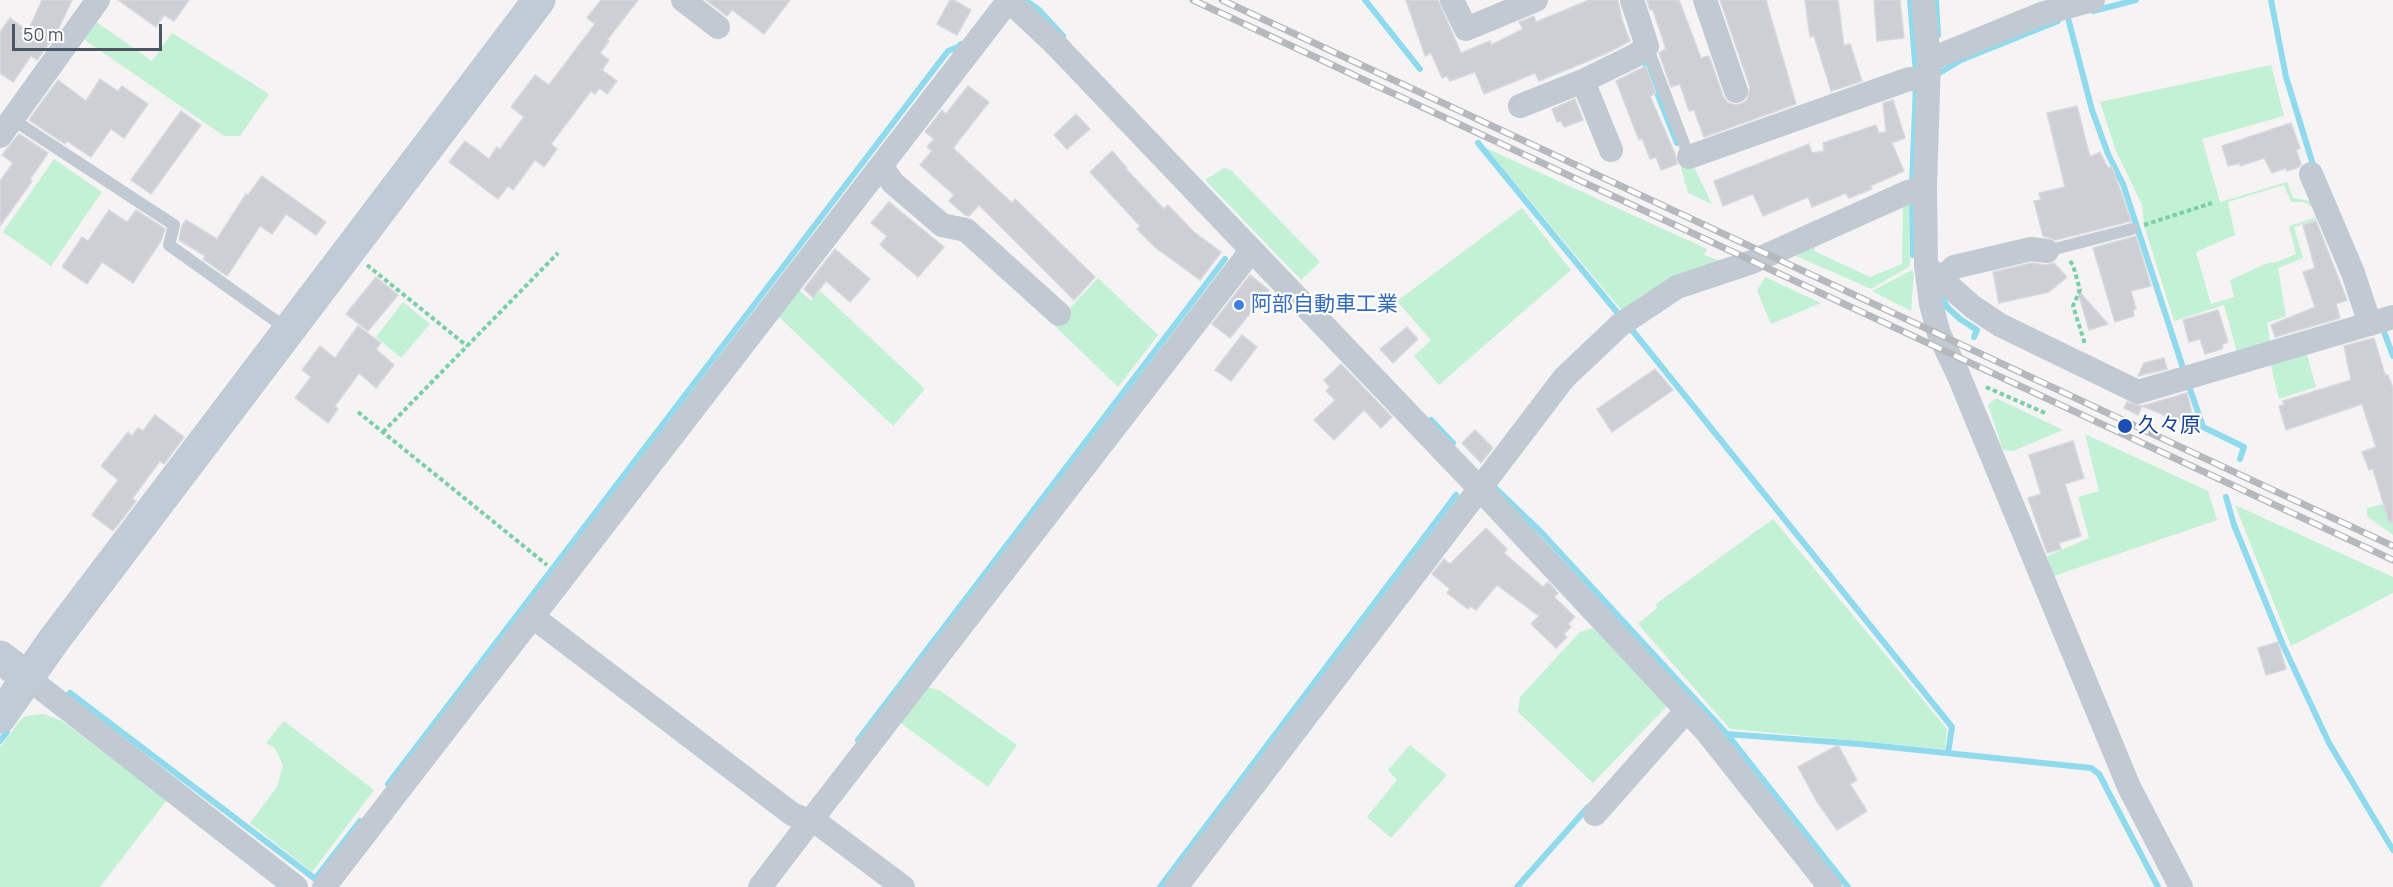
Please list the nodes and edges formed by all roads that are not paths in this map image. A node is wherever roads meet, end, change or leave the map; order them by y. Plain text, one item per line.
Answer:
1 (98, 0) edge
2 (539, 0) edge
3 (683, 0) edge
4 (1008, 0) edge
5 (1452, 0) edge
6 (1536, 0) edge
7 (1632, 0) edge
8 (1705, 0) edge
9 (1923, 0) edge
10 (2092, 0) edge
11 (718, 27) dead end
12 (1642, 51) junction
13 (1922, 75) junction
14 (1582, 81) junction
15 (1736, 92) dead end
16 (1520, 106) dead end
17 (4, 129) edge
18 (1611, 150) dead end
19 (1689, 157) joint
20 (881, 166) junction
21 (2311, 174) dead end
22 (1917, 190) junction
23 (2137, 227) road end
24 (2051, 250) joint
25 (1251, 251) junction
26 (1934, 273) junction
27 (1059, 314) dead end
28 (2393, 317) edge
29 (2370, 324) junction
30 (289, 330) junction
31 (1484, 482) junction
32 (532, 617) junction
33 (0, 657) edge
34 (28, 678) junction
35 (1687, 710) junction
36 (0, 717) edge
37 (1595, 814) dead end
38 (803, 817) junction
39 (326, 884) edge
40 (296, 887) edge
41 (760, 887) edge
42 (903, 887) edge
43 (1176, 887) edge
44 (1830, 887) edge
45 (2181, 887) edge

1 - 17 street
2 - 30 street
3 - 11 street
4 - 20 street
4 - 25 street
5 - 6 street
7 - 12 street
8 - 15 street
9 - 13 street
10 - 13 street
12 - 14 street
12 - 19 lane
13 - 19 street
13 - 22 street
14 - 16 street
14 - 18 street
17 - 30 lane
20 - 27 street
20 - 32 street
21 - 29 street
22 - 26 street
22 - 31 street
23 - 24 lane
24 - 26 street
25 - 31 street
25 - 38 street
26 - 29 street
26 - 45 street
28 - 29 street
30 - 34 street
31 - 35 street
31 - 43 street
32 - 38 street
32 - 39 street
33 - 34 street
34 - 36 street
34 - 40 street
35 - 37 street
35 - 44 street
38 - 41 street
38 - 42 street

